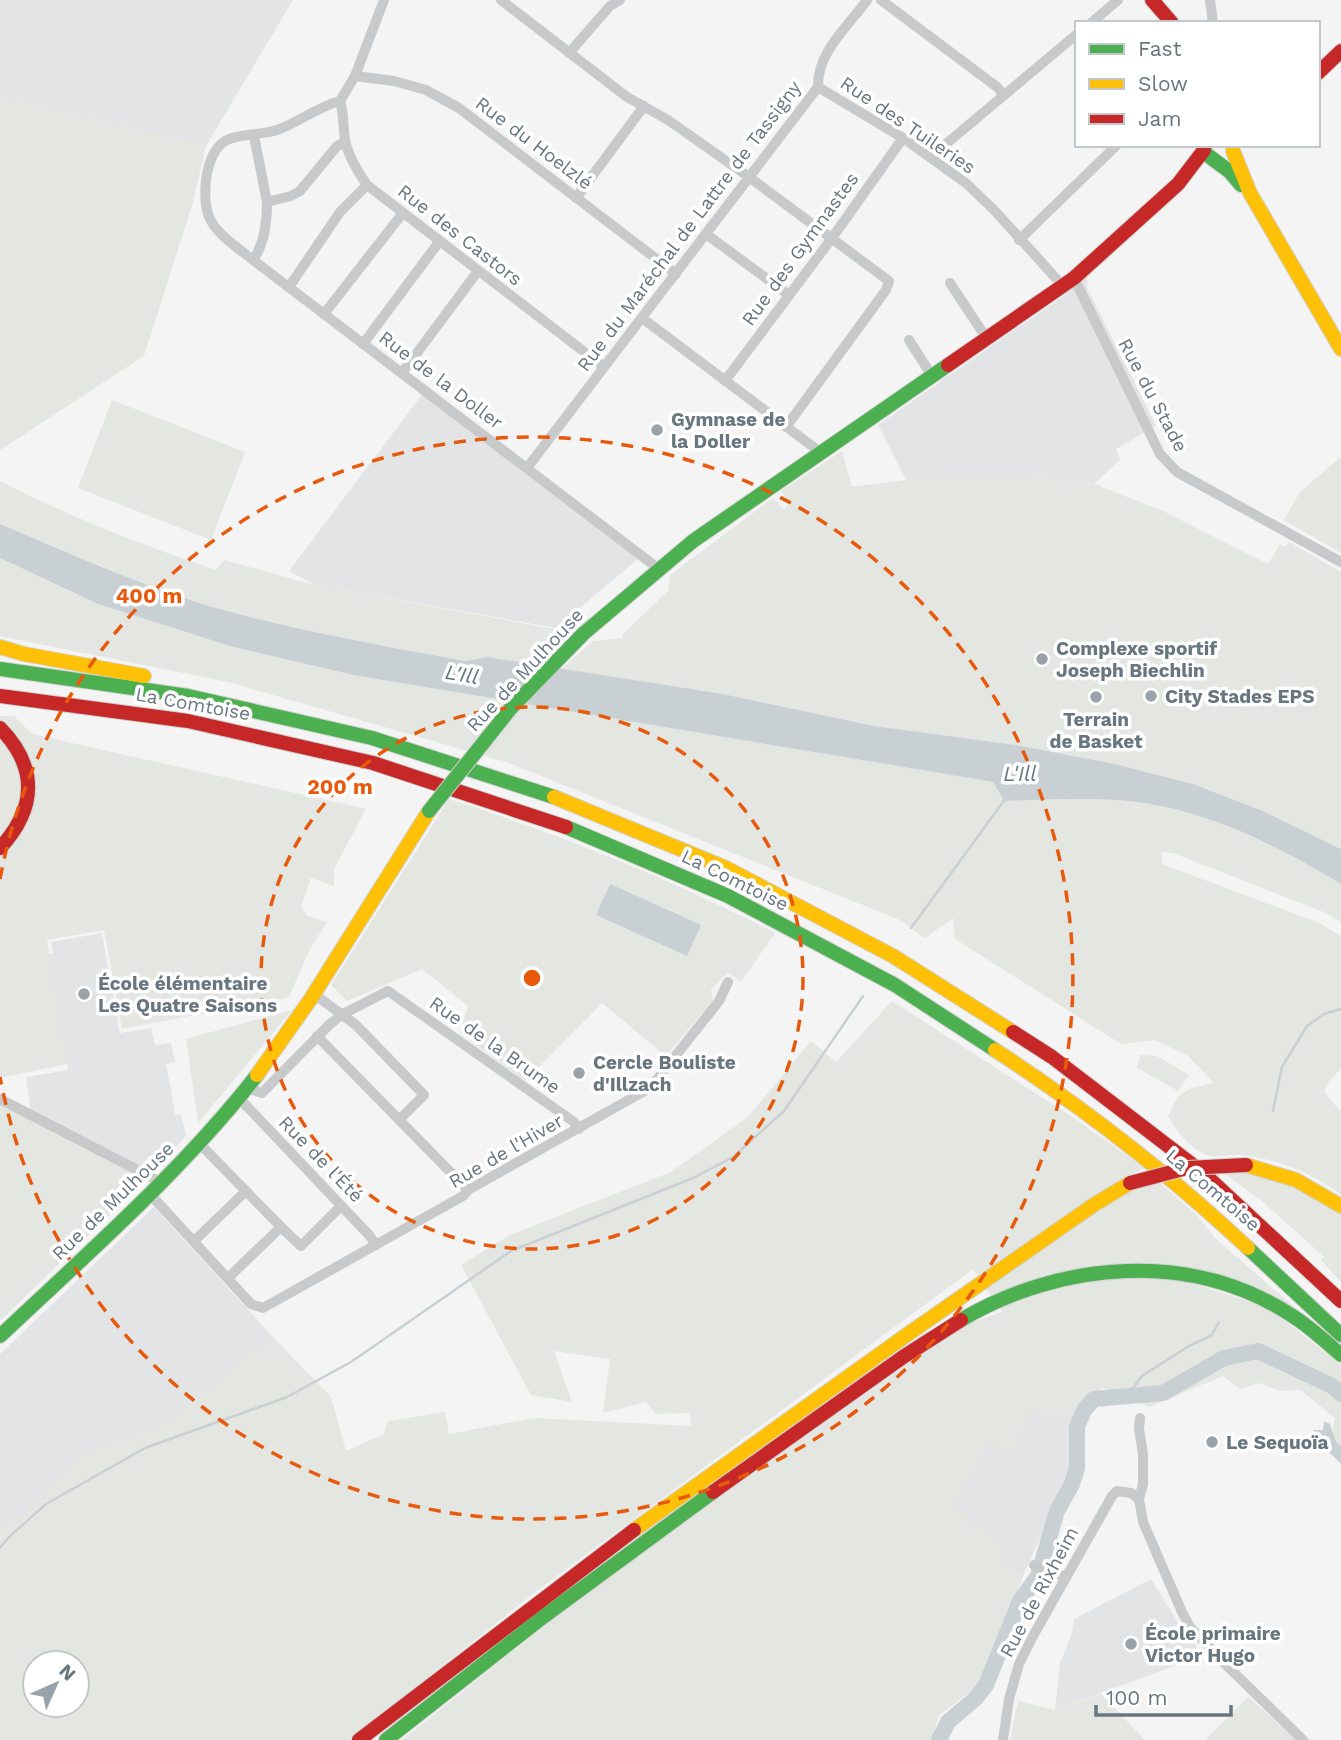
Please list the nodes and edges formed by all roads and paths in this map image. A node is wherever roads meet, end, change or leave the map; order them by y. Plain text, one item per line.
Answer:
1 (384, 0) edge
2 (500, 0) edge
3 (620, 0) edge
4 (867, 0) edge
5 (881, 0) edge
6 (1118, 0) edge
7 (1152, 0) edge
8 (1210, 0) edge
9 (1093, 21) edge
10 (1170, 21) edge
11 (1213, 21) edge
12 (1075, 36) edge
13 (1341, 51) edge
14 (569, 53) junction
15 (1320, 71) edge
16 (355, 76) junction
17 (818, 87) junction
18 (1004, 95) junction
19 (340, 101) junction
20 (644, 106) junction
21 (254, 136) junction
22 (903, 138) junction
23 (345, 142) junction
24 (1115, 147) edge
25 (1234, 147) edge
26 (1210, 154) edge
27 (932, 158) junction
28 (749, 177) junction
29 (367, 185) junction
30 (1250, 193) junction
31 (576, 198) junction
32 (267, 202) junction
33 (402, 214) junction
34 (706, 234) junction
35 (832, 238) junction
36 (1019, 240) junction
37 (439, 242) junction
38 (253, 260) junction
39 (478, 271) junction
40 (676, 274) junction
41 (1068, 282) junction
42 (950, 283) dead end
43 (289, 287) junction
44 (789, 295) junction
45 (324, 314) junction
46 (642, 318) junction
47 (987, 339) junction
48 (909, 340) dead end
49 (363, 344) junction
50 (1341, 349) edge
51 (604, 367) junction
52 (402, 373) junction
53 (932, 376) junction
54 (725, 381) junction
55 (786, 427) junction
56 (820, 452) junction
57 (527, 468) junction
58 (1341, 562) edge
59 (659, 569) junction
60 (0, 647) edge
61 (0, 669) edge
62 (0, 696) edge
63 (306, 720) junction
64 (0, 728) edge
65 (0, 848) edge
66 (728, 982) dead end
67 (314, 994) junction
68 (343, 1014) junction
69 (317, 1036) junction
70 (242, 1093) junction
71 (0, 1099) edge
72 (400, 1120) junction
73 (579, 1129) junction
74 (200, 1143) junction
75 (155, 1189) junction
76 (468, 1190) junction
77 (246, 1191) junction
78 (341, 1206) junction
79 (1341, 1206) edge
80 (281, 1227) junction
81 (194, 1241) junction
82 (376, 1245) junction
83 (228, 1278) junction
84 (1341, 1301) edge
85 (1341, 1335) edge
86 (0, 1336) edge
87 (1341, 1355) edge
88 (1140, 1418) dead end
89 (1139, 1499) junction
90 (1034, 1565) dead end
91 (1065, 1577) junction
92 (359, 1740) edge
93 (386, 1740) edge
94 (1003, 1740) edge
95 (1303, 1740) edge

1 - 16 street
2 - 14 street
3 - 14 street
4 - 17 street, Rue du Maréchal de Lattre de Tassigny
5 - 18 street
6 - 9 street
7 - 10 main road
8 - 11 street
12 - 18 street
13 - 15 main road
14 - 20 street
16 - 19 street
16 - 31 street, Rue du Hoelzlé
17 - 22 street, Rue des Tuileries
17 - 28 street, Rue du Maréchal de Lattre de Tassigny
18 - 27 street
19 - 21 street
19 - 23 street, Rue des Castors
20 - 28 street
20 - 31 street
21 - 32 street
21 - 38 street, Rue de la Doller
22 - 27 street, Rue des Tuileries
22 - 35 street, Rue des Gymnastes
23 - 29 street, Rue des Castors
23 - 32 street
24 - 36 street
25 - 26 main road, Rue de Mulhouse
25 - 30 main road
26 - 30 main road
26 - 41 main road, Rue de Mulhouse
27 - 36 street, Rue des Tuileries
28 - 34 street, Rue du Maréchal de Lattre de Tassigny
28 - 35 street
29 - 33 street, Rue des Castors
29 - 43 street
30 - 50 main road
31 - 40 street, Rue du Hoelzlé
32 - 38 street
33 - 37 street, Rue des Castors
33 - 45 street
34 - 40 street, Rue du Maréchal de Lattre de Tassigny
34 - 44 street
35 - 44 street, Rue des Gymnastes
35 - 55 street
36 - 41 street, Rue des Tuileries
37 - 39 street, Rue des Castors
37 - 49 street
38 - 43 street, Rue de la Doller
39 - 51 street, Rue des Castors
39 - 52 street
40 - 46 street, Rue du Maréchal de Lattre de Tassigny
41 - 47 main road, Rue de Mulhouse
41 - 58 street, Rue du Stade
42 - 47 street
43 - 45 street, Rue de la Doller
44 - 54 street, Rue des Gymnastes
45 - 49 street, Rue de la Doller
46 - 51 street, Rue du Maréchal de Lattre de Tassigny
46 - 54 street
47 - 53 main road, Rue de Mulhouse
48 - 53 street
49 - 52 street, Rue de la Doller
51 - 57 street, Rue du Maréchal de Lattre de Tassigny
52 - 57 street, Rue de la Doller
53 - 56 main road, Rue de Mulhouse
54 - 55 street
55 - 56 street
56 - 59 main road, Rue de Mulhouse
57 - 59 street, Rue de la Doller
59 - 67 main road, Rue de Mulhouse, bridge
60 - 63 main road
61 - 63 main road, La Comtoise
62 - 85 main road, La Comtoise
63 - 84 main road, La Comtoise
64 - 65 main road
66 - 73 street, Rue de l'Hiver
67 - 68 street
67 - 70 main road, Rue de Mulhouse
68 - 69 street
68 - 72 street
68 - 73 street, Rue de la Brume
69 - 70 street
69 - 72 street
70 - 74 main road, Rue de Mulhouse
70 - 78 street, Rue de l'Été
71 - 75 street
72 - 76 street
73 - 76 street, Rue de l'Hiver
74 - 75 main road, Rue de Mulhouse
74 - 77 street
75 - 81 street
75 - 86 main road, Rue de Mulhouse
76 - 82 street, Rue de l'Hiver
77 - 80 street
77 - 81 street
78 - 80 street
78 - 82 street, Rue de l'Été
79 - 92 main road, bridge
80 - 83 street
81 - 83 street
82 - 83 street, Rue de l'Hiver
87 - 93 main road
88 - 89 street
89 - 91 street, Rue de Rixheim
89 - 95 street
90 - 91 street
91 - 94 street, Rue de Rixheim

